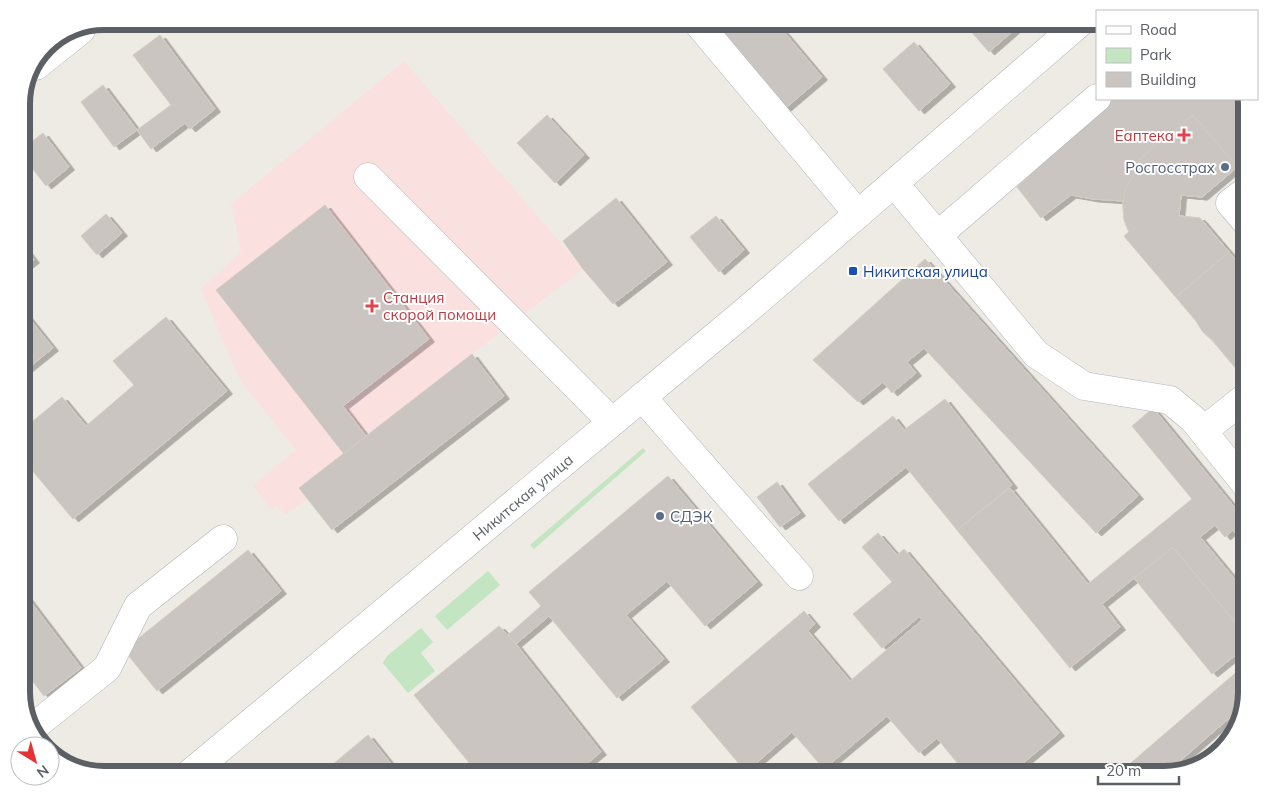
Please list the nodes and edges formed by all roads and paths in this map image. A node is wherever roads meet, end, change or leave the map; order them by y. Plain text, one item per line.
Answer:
1 (704, 30) edge
2 (1072, 30) edge
3 (71, 38) edge
4 (46, 58) edge
5 (1096, 99) edge
6 (368, 177) dead end
7 (894, 183) junction
8 (1238, 197) edge
9 (1238, 212) edge
10 (858, 214) junction
11 (938, 235) junction
12 (642, 397) junction
13 (1238, 403) edge
14 (612, 422) junction
15 (1203, 431) junction
16 (1238, 475) edge
17 (223, 539) dead end
18 (799, 576) dead end
19 (37, 724) edge
20 (199, 766) edge

1 - 10 street
2 - 7 street, Никитская улица
3 - 4 street
5 - 11 street
6 - 14 street
7 - 10 street, Никитская улица
7 - 11 street
8 - 9 street
10 - 12 street, Никитская улица
11 - 15 street
12 - 14 street, Никитская улица
12 - 18 street
13 - 15 street
14 - 20 street, Никитская улица
15 - 16 street
17 - 19 street

